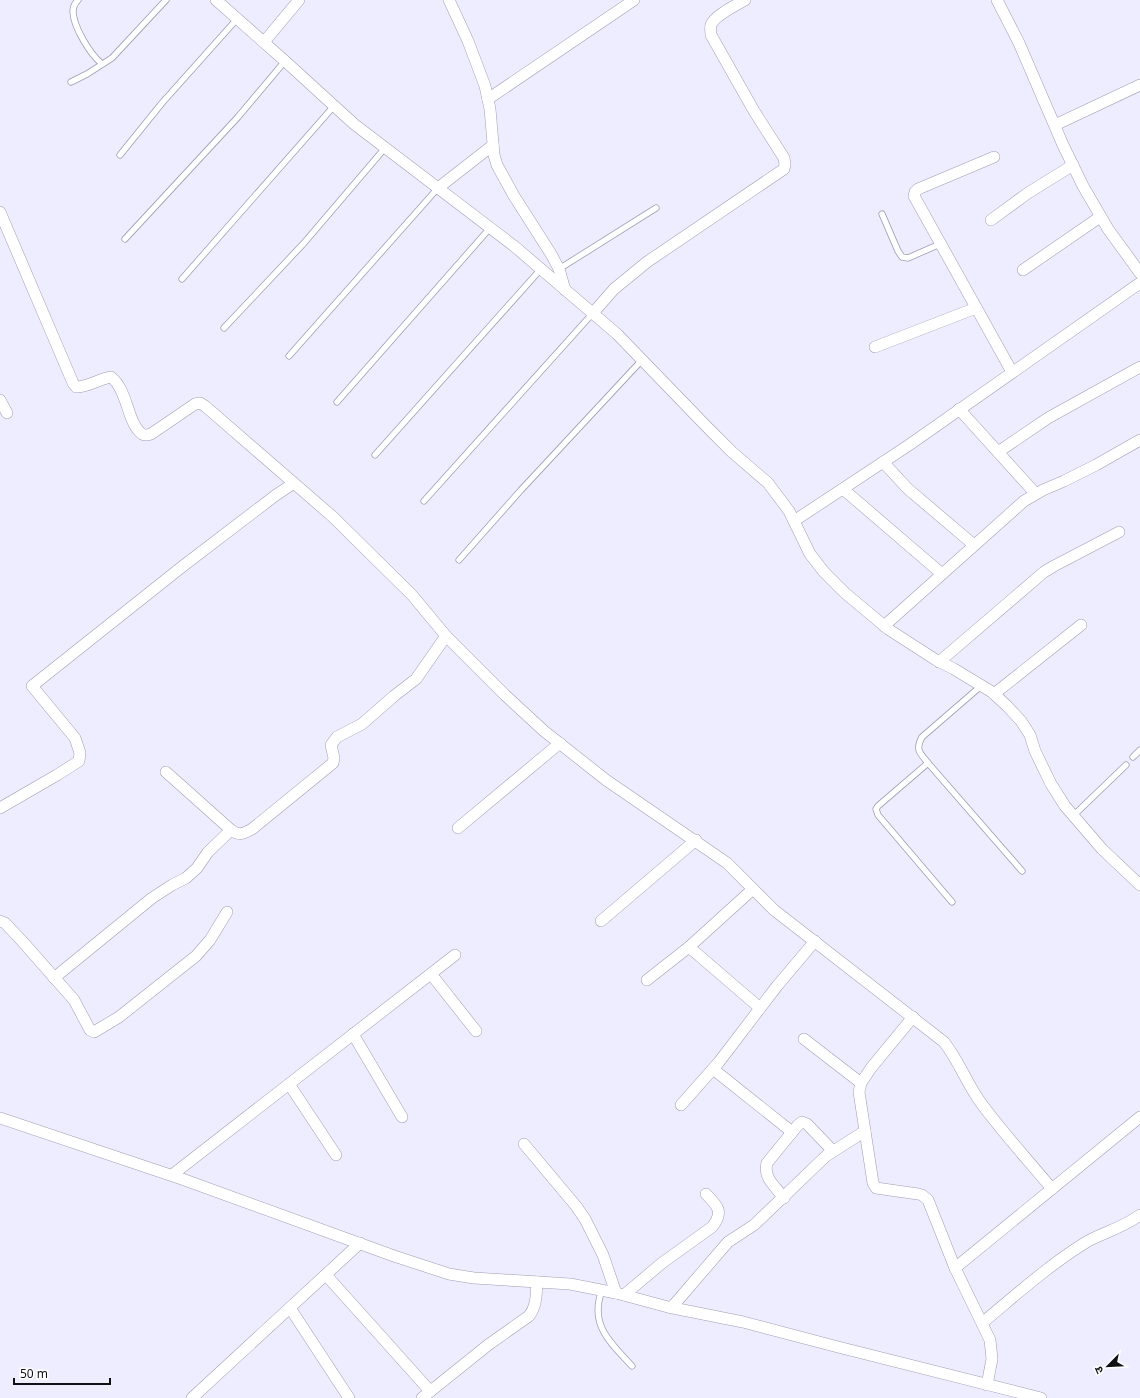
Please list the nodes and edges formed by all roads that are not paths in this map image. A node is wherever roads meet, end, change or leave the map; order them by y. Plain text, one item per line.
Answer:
1 (78, 0) edge
2 (166, 0) edge
3 (216, 0) edge
4 (299, 0) edge
5 (448, 0) edge
6 (634, 0) edge
7 (745, 0) edge
8 (997, 0) edge
9 (237, 19) junction
10 (264, 42) junction
11 (285, 61) junction
12 (102, 64) junction
13 (71, 82) dead end
14 (1140, 84) edge
15 (488, 99) junction
16 (334, 106) junction
17 (1055, 125) junction
18 (493, 145) junction
19 (385, 148) junction
20 (120, 155) dead end
21 (994, 157) dead end
22 (1073, 165) junction
23 (438, 188) junction
24 (656, 208) dead end
25 (0, 212) edge
26 (882, 214) dead end
27 (1100, 217) junction
28 (991, 220) dead end
29 (490, 228) junction
30 (125, 239) dead end
31 (940, 244) junction
32 (541, 269) junction
33 (559, 269) junction
34 (1022, 270) dead end
35 (1140, 273) edge
36 (182, 279) dead end
37 (1140, 283) edge
38 (565, 290) junction
39 (976, 308) junction
40 (593, 313) junction
41 (224, 328) dead end
42 (875, 347) dead end
43 (288, 356) dead end
44 (642, 360) junction
45 (1140, 367) edge
46 (1012, 372) junction
47 (0, 400) edge
48 (337, 402) dead end
49 (959, 409) junction
50 (7, 413) dead end
51 (1140, 440) edge
52 (998, 452) junction
53 (375, 455) dead end
54 (883, 462) junction
55 (294, 483) junction
56 (843, 489) junction
57 (1035, 493) junction
58 (424, 501) dead end
59 (794, 521) junction
60 (1119, 532) dead end
61 (974, 545) junction
62 (459, 560) dead end
63 (942, 574) junction
64 (1081, 625) dead end
65 (884, 626) junction
66 (446, 636) junction
67 (939, 662) junction
68 (981, 686) junction
69 (994, 694) junction
70 (560, 743) junction
71 (1140, 750) edge
72 (1133, 757) dead end
73 (928, 763) junction
74 (1126, 765) dead end
75 (166, 772) dead end
76 (0, 808) edge
77 (1073, 816) junction
78 (458, 828) dead end
79 (230, 830) junction
80 (696, 840) junction
81 (1022, 871) dead end
82 (1140, 885) edge
83 (753, 889) junction
84 (952, 902) dead end
85 (227, 912) dead end
86 (601, 921) dead end
87 (0, 922) edge
88 (815, 941) junction
89 (689, 947) junction
90 (456, 956) dead end
91 (431, 974) junction
92 (54, 978) junction
93 (647, 980) dead end
94 (760, 1008) junction
95 (913, 1017) junction
96 (476, 1031) dead end
97 (353, 1034) junction
98 (804, 1039) dead end
99 (713, 1069) junction
100 (861, 1083) junction
101 (290, 1084) junction
102 (681, 1106) dead end
103 (402, 1117) dead end
104 (1140, 1117) edge
105 (0, 1118) edge
106 (865, 1131) junction
107 (792, 1132) junction
108 (524, 1144) dead end
109 (833, 1151) junction
110 (336, 1155) dead end
111 (172, 1175) junction
112 (1052, 1188) junction
113 (706, 1194) dead end
114 (784, 1198) junction
115 (1140, 1216) edge
116 (360, 1243) junction
117 (955, 1268) junction
118 (326, 1275) junction
119 (537, 1282) junction
120 (602, 1290) junction
121 (620, 1294) junction
122 (290, 1308) junction
123 (672, 1308) junction
124 (982, 1323) junction
125 (632, 1366) dead end
126 (987, 1385) junction
127 (426, 1395) edge
128 (192, 1398) edge
129 (349, 1398) edge
130 (1037, 1398) edge

1 - 12 lane
2 - 12 lane
3 - 9 street
4 - 10 street
5 - 15 street
6 - 15 street
7 - 40 street
8 - 17 street
9 - 10 street
9 - 20 lane
10 - 11 street
11 - 16 street
11 - 30 lane
12 - 13 lane
14 - 17 street
15 - 18 street
16 - 19 street
16 - 36 lane
17 - 22 street
18 - 23 street
18 - 33 street
19 - 23 street
19 - 41 lane
21 - 31 street
22 - 27 street
22 - 28 street
23 - 29 street
23 - 43 lane
24 - 33 lane
25 - 55 street
26 - 31 lane
27 - 34 street
27 - 35 street
29 - 32 street
29 - 48 lane
31 - 39 street
32 - 38 street
32 - 53 lane
33 - 38 street
37 - 46 street
38 - 40 street
39 - 42 street
39 - 46 street
40 - 44 street
40 - 58 lane
44 - 59 street
44 - 62 lane
45 - 52 street
46 - 49 street
47 - 50 street
49 - 52 street
49 - 54 street
51 - 57 street
52 - 57 street
54 - 56 street
54 - 61 street
55 - 66 street
55 - 76 street
56 - 59 street
56 - 63 street
57 - 61 street
59 - 65 street
60 - 67 street
61 - 63 street
63 - 65 street
64 - 69 street
65 - 67 street
66 - 70 street
66 - 79 street
67 - 68 street
68 - 69 street
68 - 73 lane
69 - 77 street
70 - 78 street
70 - 80 street
71 - 72 lane
73 - 81 lane
73 - 84 lane
74 - 77 lane
75 - 79 street
77 - 82 street
79 - 92 street
80 - 83 street
80 - 86 street
83 - 88 street
83 - 89 street
85 - 92 street
87 - 92 street
88 - 94 street
88 - 95 street
89 - 93 street
89 - 94 street
90 - 91 street
91 - 96 street
91 - 97 street
94 - 99 street
95 - 100 street
95 - 112 street
97 - 101 street
97 - 103 street
98 - 100 street
99 - 102 street
99 - 107 street
100 - 106 street
101 - 110 street
101 - 111 street
104 - 112 street
105 - 111 street
106 - 109 street
106 - 117 street
107 - 109 street
107 - 114 street
108 - 121 street
109 - 114 street
111 - 116 street
112 - 117 street
113 - 121 street
114 - 123 street
115 - 124 street
116 - 118 street
116 - 119 street
117 - 124 street
118 - 122 street
118 - 127 street
119 - 120 street
119 - 127 street
120 - 121 street
120 - 125 lane
121 - 123 street
122 - 128 street
122 - 129 street
123 - 126 street
124 - 126 street
126 - 130 street

